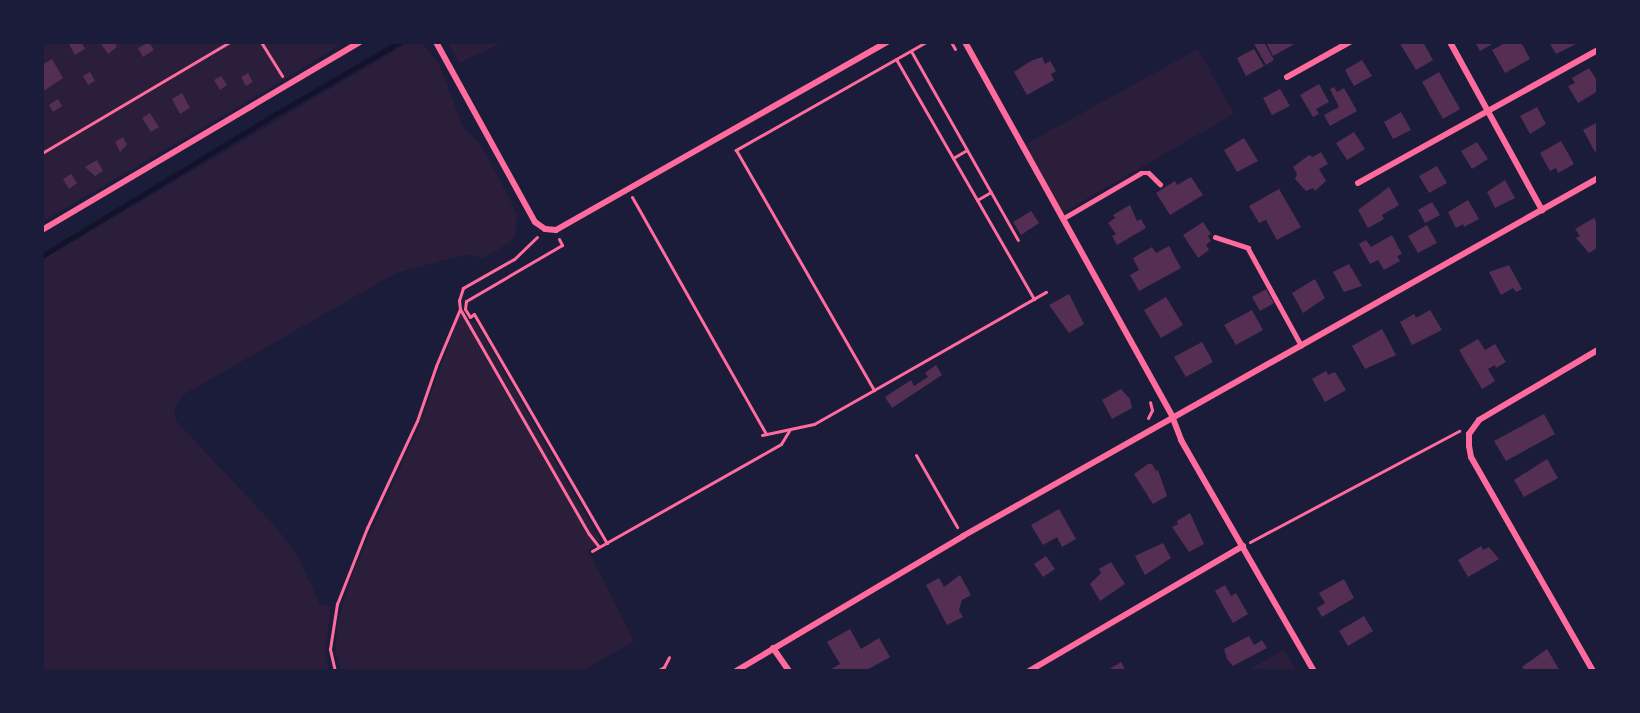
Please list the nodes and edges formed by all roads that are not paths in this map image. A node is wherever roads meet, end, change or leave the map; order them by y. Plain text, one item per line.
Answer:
1 (360, 42) edge
2 (436, 42) edge
3 (887, 42) edge
4 (965, 42) edge
5 (1350, 42) edge
6 (1450, 42) edge
7 (1598, 50) edge
8 (1287, 77) dead end
9 (1489, 112) junction
10 (1598, 178) edge
11 (1358, 183) dead end
12 (1160, 184) dead end
13 (1542, 210) junction
14 (1064, 218) junction
15 (42, 230) edge
16 (1215, 237) dead end
17 (1301, 345) junction
18 (1598, 350) edge
19 (1172, 416) junction
20 (1243, 546) junction
21 (773, 648) junction
22 (736, 671) edge
23 (789, 671) edge
24 (1029, 671) edge
25 (1314, 671) edge
26 (1593, 671) edge

1 - 15 street
2 - 3 street
4 - 14 street
5 - 8 street
6 - 9 street
7 - 9 street
9 - 11 street
9 - 13 street
10 - 13 street
12 - 14 lane
13 - 17 street
14 - 19 street
16 - 17 lane
17 - 19 street
18 - 26 street
19 - 20 street
19 - 21 street
20 - 24 street
20 - 25 street
21 - 22 street
21 - 23 street

